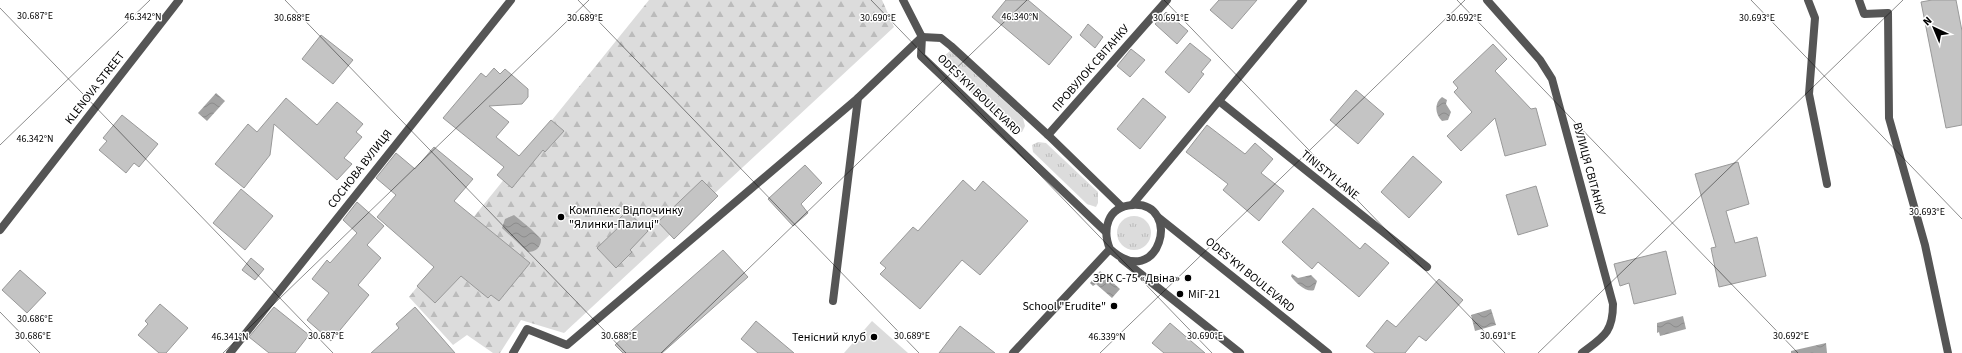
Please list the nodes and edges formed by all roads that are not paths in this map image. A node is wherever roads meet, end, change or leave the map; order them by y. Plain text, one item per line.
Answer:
1 (179, 0) edge
2 (511, 0) edge
3 (903, 0) edge
4 (1167, 0) edge
5 (1303, 0) edge
6 (1487, 0) edge
7 (1808, 0) edge
8 (1859, 0) edge
9 (922, 37) junction
10 (858, 98) junction
11 (1219, 101) junction
12 (1048, 135) junction
13 (1827, 184) dead end
14 (1132, 205) junction
15 (1122, 207) junction
16 (1157, 217) junction
17 (0, 230) edge
18 (1106, 232) junction
19 (1110, 249) junction
20 (1120, 257) junction
21 (1427, 267) dead end
22 (833, 301) dead end
23 (230, 353) edge
24 (513, 353) edge
25 (1013, 353) edge
26 (1240, 353) edge
27 (1328, 353) edge
28 (1582, 353) edge
29 (1948, 353) edge

1 - 17 street, KLENOVA STREET
2 - 23 street, СОСНОВА ВУЛИЦЯ
3 - 9 street
4 - 12 street, ПРОВУЛОК СВІТАНКУ
5 - 11 street
6 - 28 street, ВУЛИЦЯ СВІТАНКУ
7 - 13 street
8 - 29 street
9 - 10 street
9 - 12 street, ODES'KYI BOULEVARD
9 - 18 street, ODES'KYI BOULEVARD
10 - 22 street
10 - 24 street
11 - 14 street
11 - 21 street, TINISTYI LANE
12 - 15 street, ODES'KYI BOULEVARD
14 - 15 street, ODES'KYI BOULEVARD
14 - 16 street, ODES'KYI BOULEVARD
15 - 18 street, ODES'KYI BOULEVARD
16 - 20 street
16 - 27 street, ODES'KYI BOULEVARD
18 - 19 street
19 - 20 street
19 - 25 street
20 - 26 street

